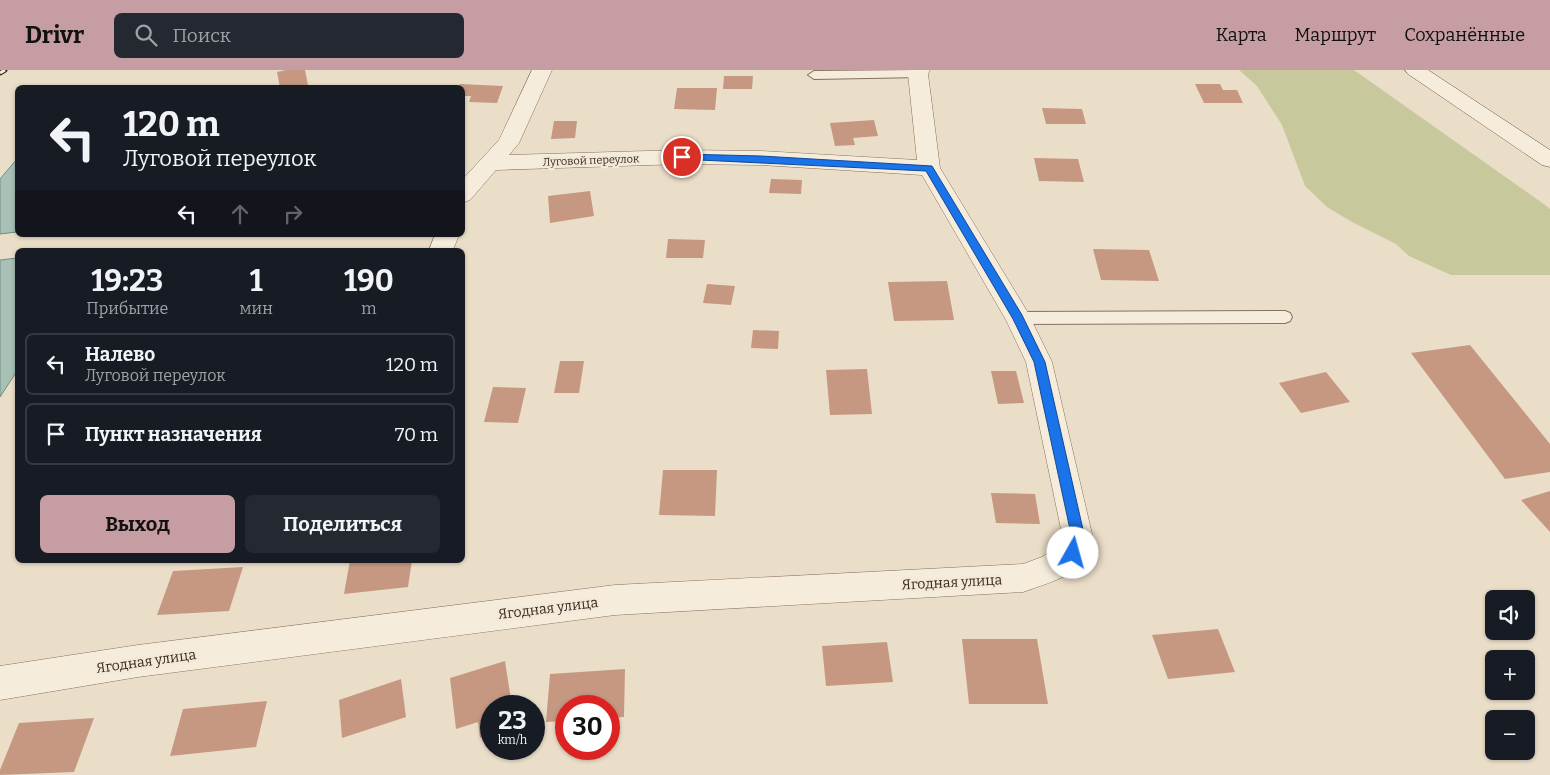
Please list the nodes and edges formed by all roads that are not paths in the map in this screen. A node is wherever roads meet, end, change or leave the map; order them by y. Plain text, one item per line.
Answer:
1 (542, 70) edge
2 (1415, 70) edge
3 (919, 72) edge
4 (814, 75) dead end
5 (1550, 160) edge
6 (492, 163) junction
7 (929, 168) junction
8 (465, 191) edge
9 (1285, 317) dead end
10 (1018, 318) junction
11 (0, 683) edge

1 - 6 street
2 - 5 street
3 - 4 lane
3 - 7 street
6 - 7 street, Луговой переулок
6 - 8 street
7 - 10 street
9 - 10 lane
10 - 11 street, Ягодная улица

